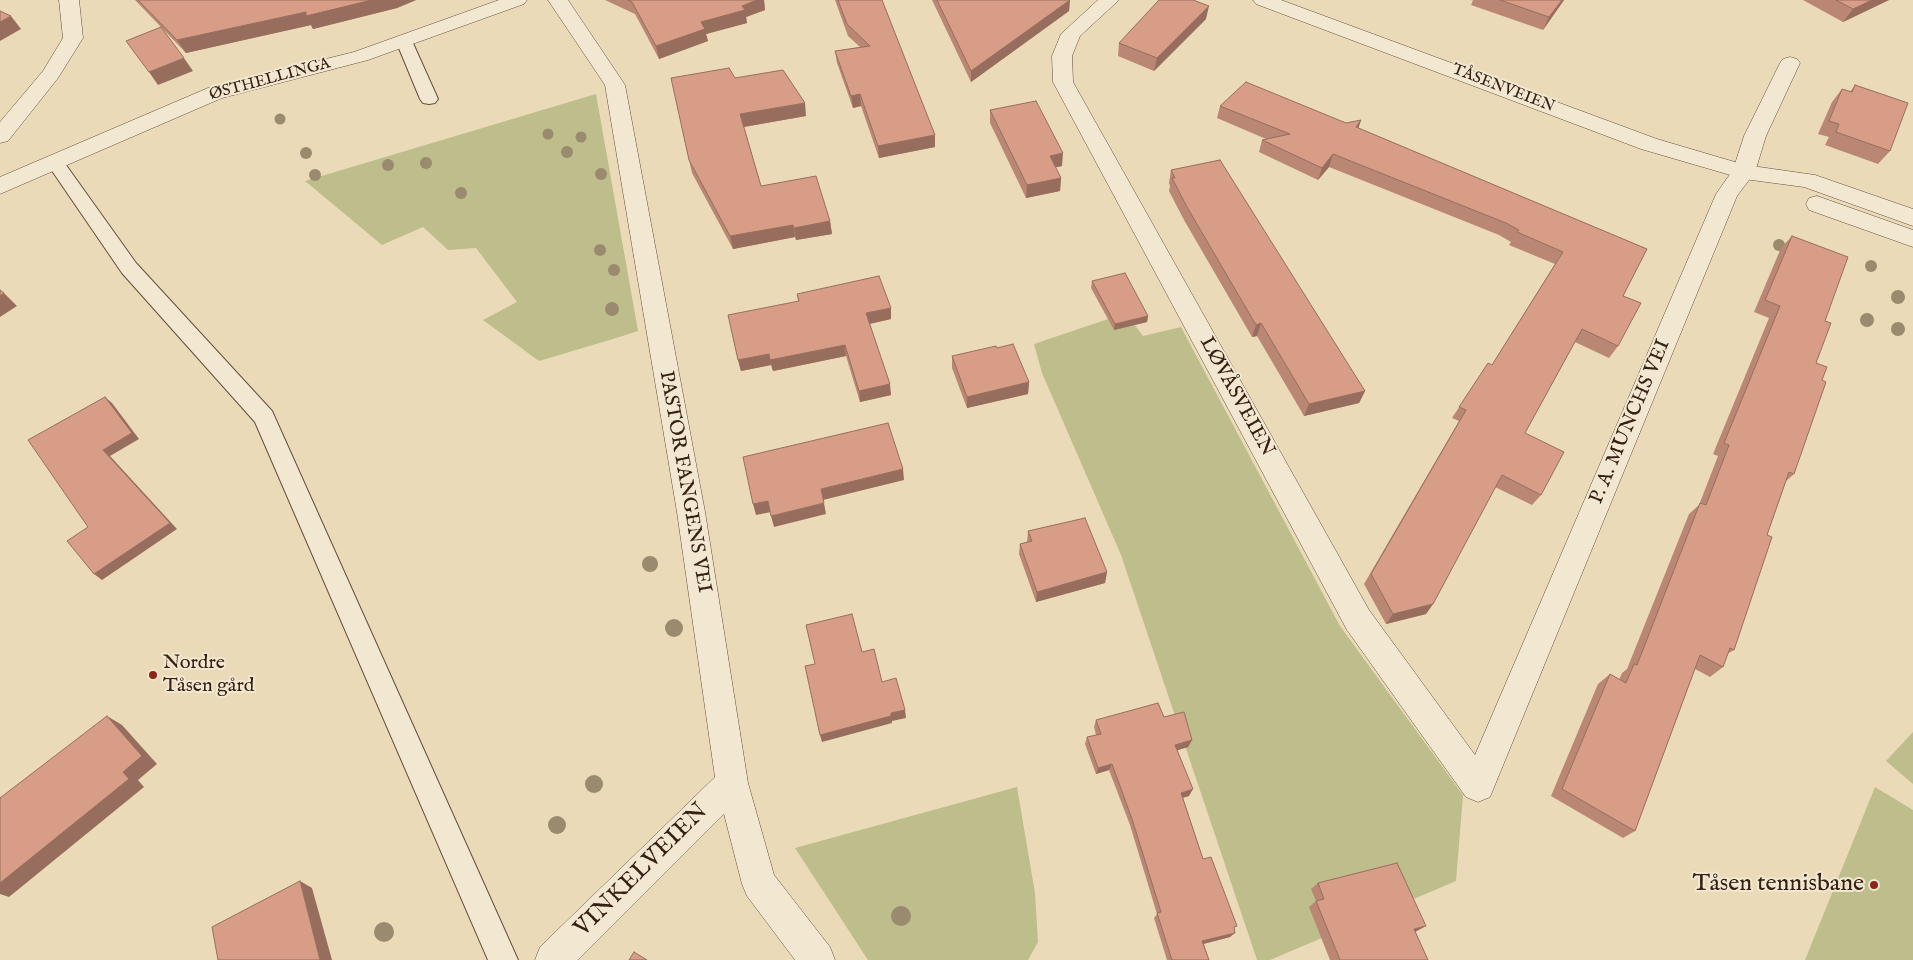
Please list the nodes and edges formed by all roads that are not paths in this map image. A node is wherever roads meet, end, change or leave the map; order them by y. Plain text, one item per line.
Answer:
1 (69, 0) edge
2 (517, 0) edge
3 (558, 0) edge
4 (1109, 0) edge
5 (1263, 0) edge
6 (404, 41) junction
7 (1790, 62) dead end
8 (429, 99) dead end
9 (0, 136) edge
10 (55, 162) junction
11 (1744, 172) junction
12 (0, 186) edge
13 (1913, 218) edge
14 (1913, 239) edge
15 (732, 782) junction
16 (1478, 786) joint
17 (503, 960) edge
18 (552, 960) edge
19 (817, 960) edge

1 - 9 street
2 - 6 street, ØSTHELLINGA
3 - 15 street, PASTOR FANGENS VEI
4 - 16 street, LØVÅSVEIEN
5 - 11 street, TÅSENVEIEN
6 - 8 lane
6 - 10 street, ØSTHELLINGA
7 - 11 street, P. A. MUNCHS VEI
10 - 12 street, ØSTHELLINGA
10 - 17 lane
11 - 13 street, TÅSENVEIEN
11 - 14 street, TÅSENVEIEN
11 - 16 street, P. A. MUNCHS VEI
15 - 18 street, VINKELVEIEN
15 - 19 street, PASTOR FANGENS VEI

